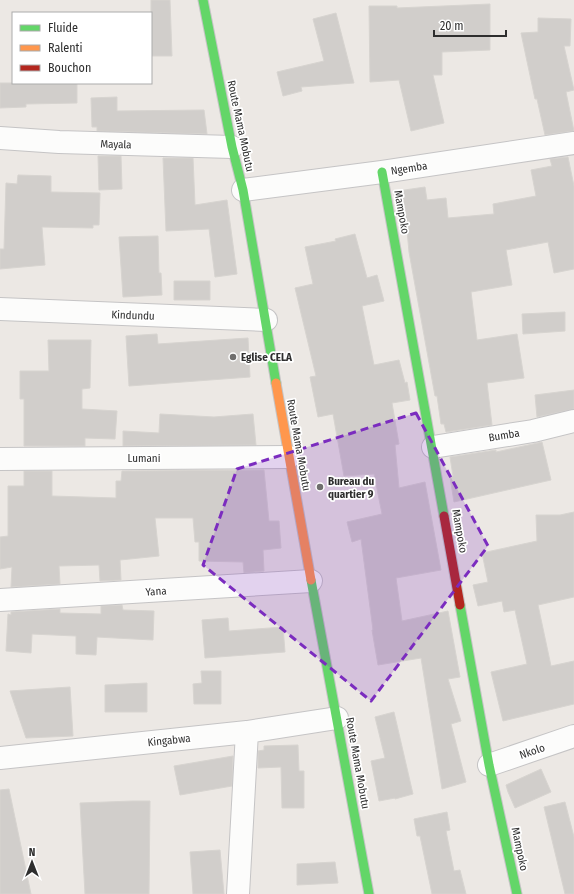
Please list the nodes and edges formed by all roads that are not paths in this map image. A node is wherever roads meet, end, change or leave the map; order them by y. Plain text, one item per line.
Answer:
1 (203, 0) edge
2 (0, 138) edge
3 (574, 143) edge
4 (232, 147) junction
5 (382, 172) junction
6 (243, 190) junction
7 (0, 309) edge
8 (266, 320) junction
9 (574, 421) edge
10 (433, 447) junction
11 (289, 457) junction
12 (0, 459) edge
13 (311, 581) junction
14 (0, 600) edge
15 (337, 718) junction
16 (247, 732) junction
17 (574, 736) edge
18 (0, 758) edge
19 (489, 765) junction
20 (238, 894) edge
21 (369, 894) edge
22 (517, 894) edge

1 - 4 street, Route Mama Mobutu
2 - 4 street, Mayala
3 - 5 street, Ngemba
4 - 6 street, Route Mama Mobutu
5 - 6 street, Ngemba
5 - 10 street, Mampoko
6 - 8 street, Route Mama Mobutu
7 - 8 street, Kindundu
8 - 11 street, Route Mama Mobutu
9 - 10 street, Bumba
10 - 19 street, Mampoko
11 - 12 street, Lumani
11 - 13 street, Route Mama Mobutu
13 - 14 street, Yana
13 - 15 street, Route Mama Mobutu
15 - 16 street, Kingabwa
15 - 21 street, Route Mama Mobutu
16 - 18 street, Kingabwa
16 - 20 street
17 - 19 street, Nkolo
19 - 22 street, Mampoko

